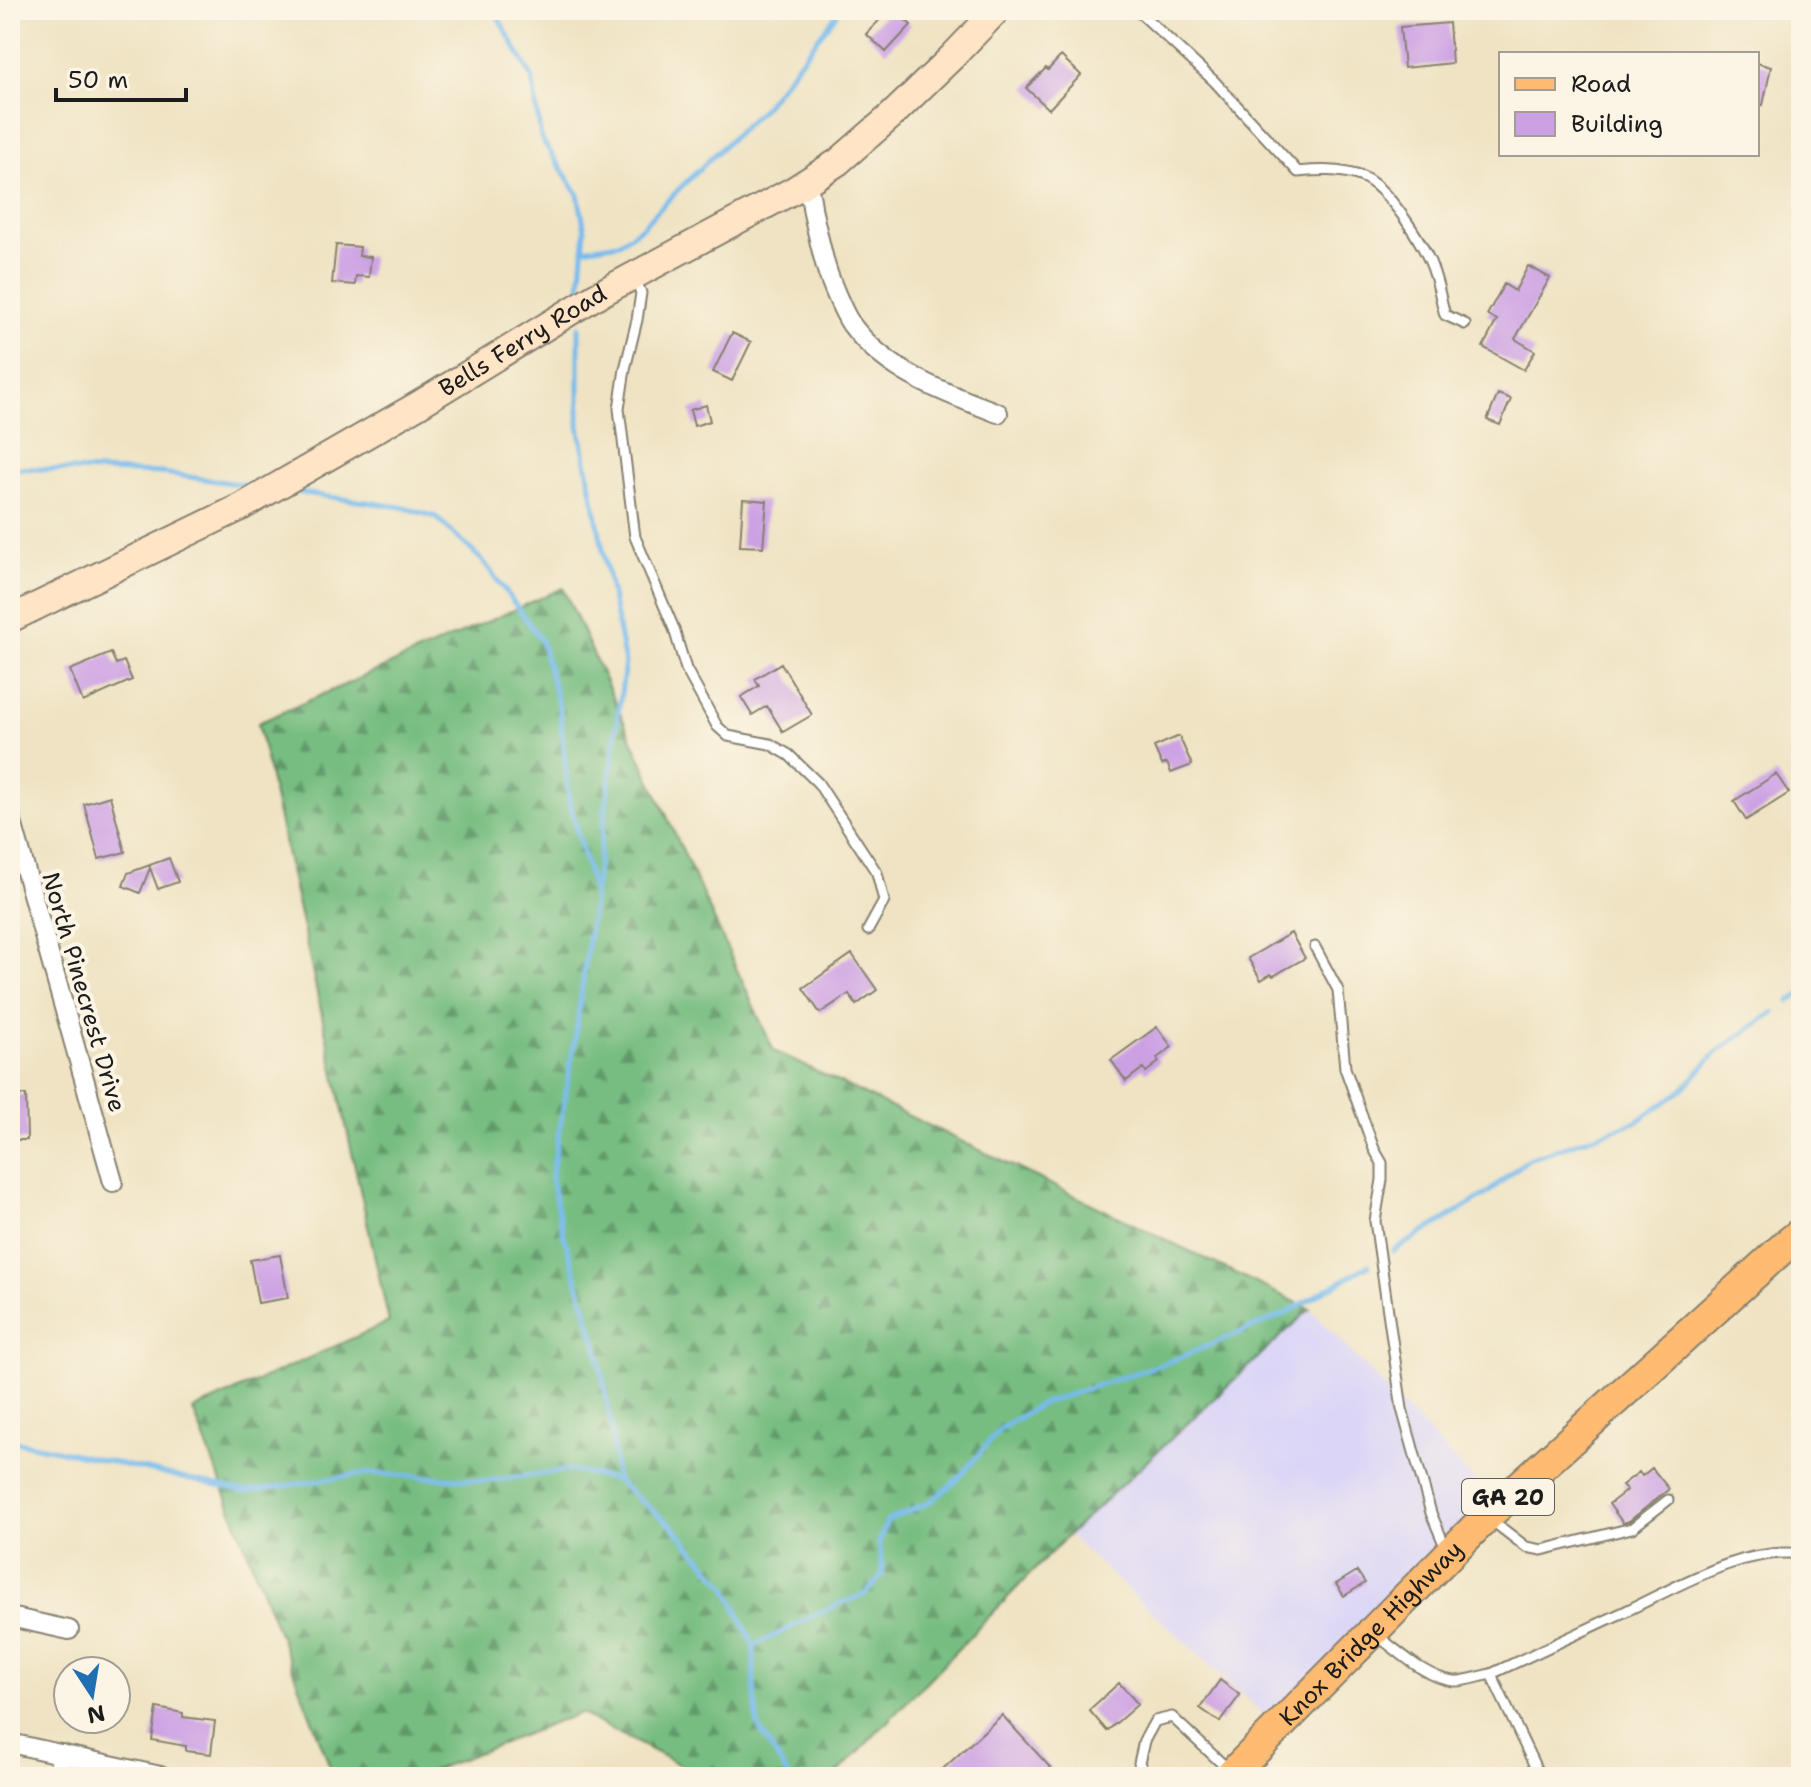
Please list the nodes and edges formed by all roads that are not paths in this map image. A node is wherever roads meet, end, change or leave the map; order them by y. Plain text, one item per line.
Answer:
1 (997, 10) edge
2 (1137, 10) edge
3 (806, 183) junction
4 (634, 275) junction
5 (1465, 324) dead end
6 (998, 413) dead end
7 (10, 619) edge
8 (10, 815) edge
9 (868, 930) dead end
10 (1315, 947) dead end
11 (113, 1182) dead end
12 (1801, 1233) edge
13 (1668, 1500) dead end
14 (1487, 1516) junction
15 (1448, 1554) junction
16 (1801, 1554) edge
17 (10, 1617) edge
18 (69, 1630) dead end
19 (1372, 1632) junction
20 (1491, 1674) junction
21 (10, 1743) edge
22 (62, 1754) junction
23 (1231, 1775) edge
24 (57, 1777) edge
25 (165, 1777) edge
26 (1146, 1777) edge
27 (1540, 1777) edge

1 - 3 main road, Bells Ferry Road
2 - 5 lane
3 - 4 main road, Bells Ferry Road
3 - 6 street
4 - 7 main road, Bells Ferry Road
4 - 9 lane
8 - 11 street, North Pinecrest Drive
10 - 15 lane
12 - 14 main road, Knox Bridge Highway / GA 20
13 - 14 lane
14 - 15 main road, Knox Bridge Highway / GA 20
15 - 19 main road, Knox Bridge Highway / GA 20
16 - 20 lane
17 - 18 street
19 - 20 lane
19 - 23 main road, Knox Bridge Highway / GA 20
20 - 27 lane
21 - 22 street
22 - 24 street
22 - 25 street
23 - 26 lane

